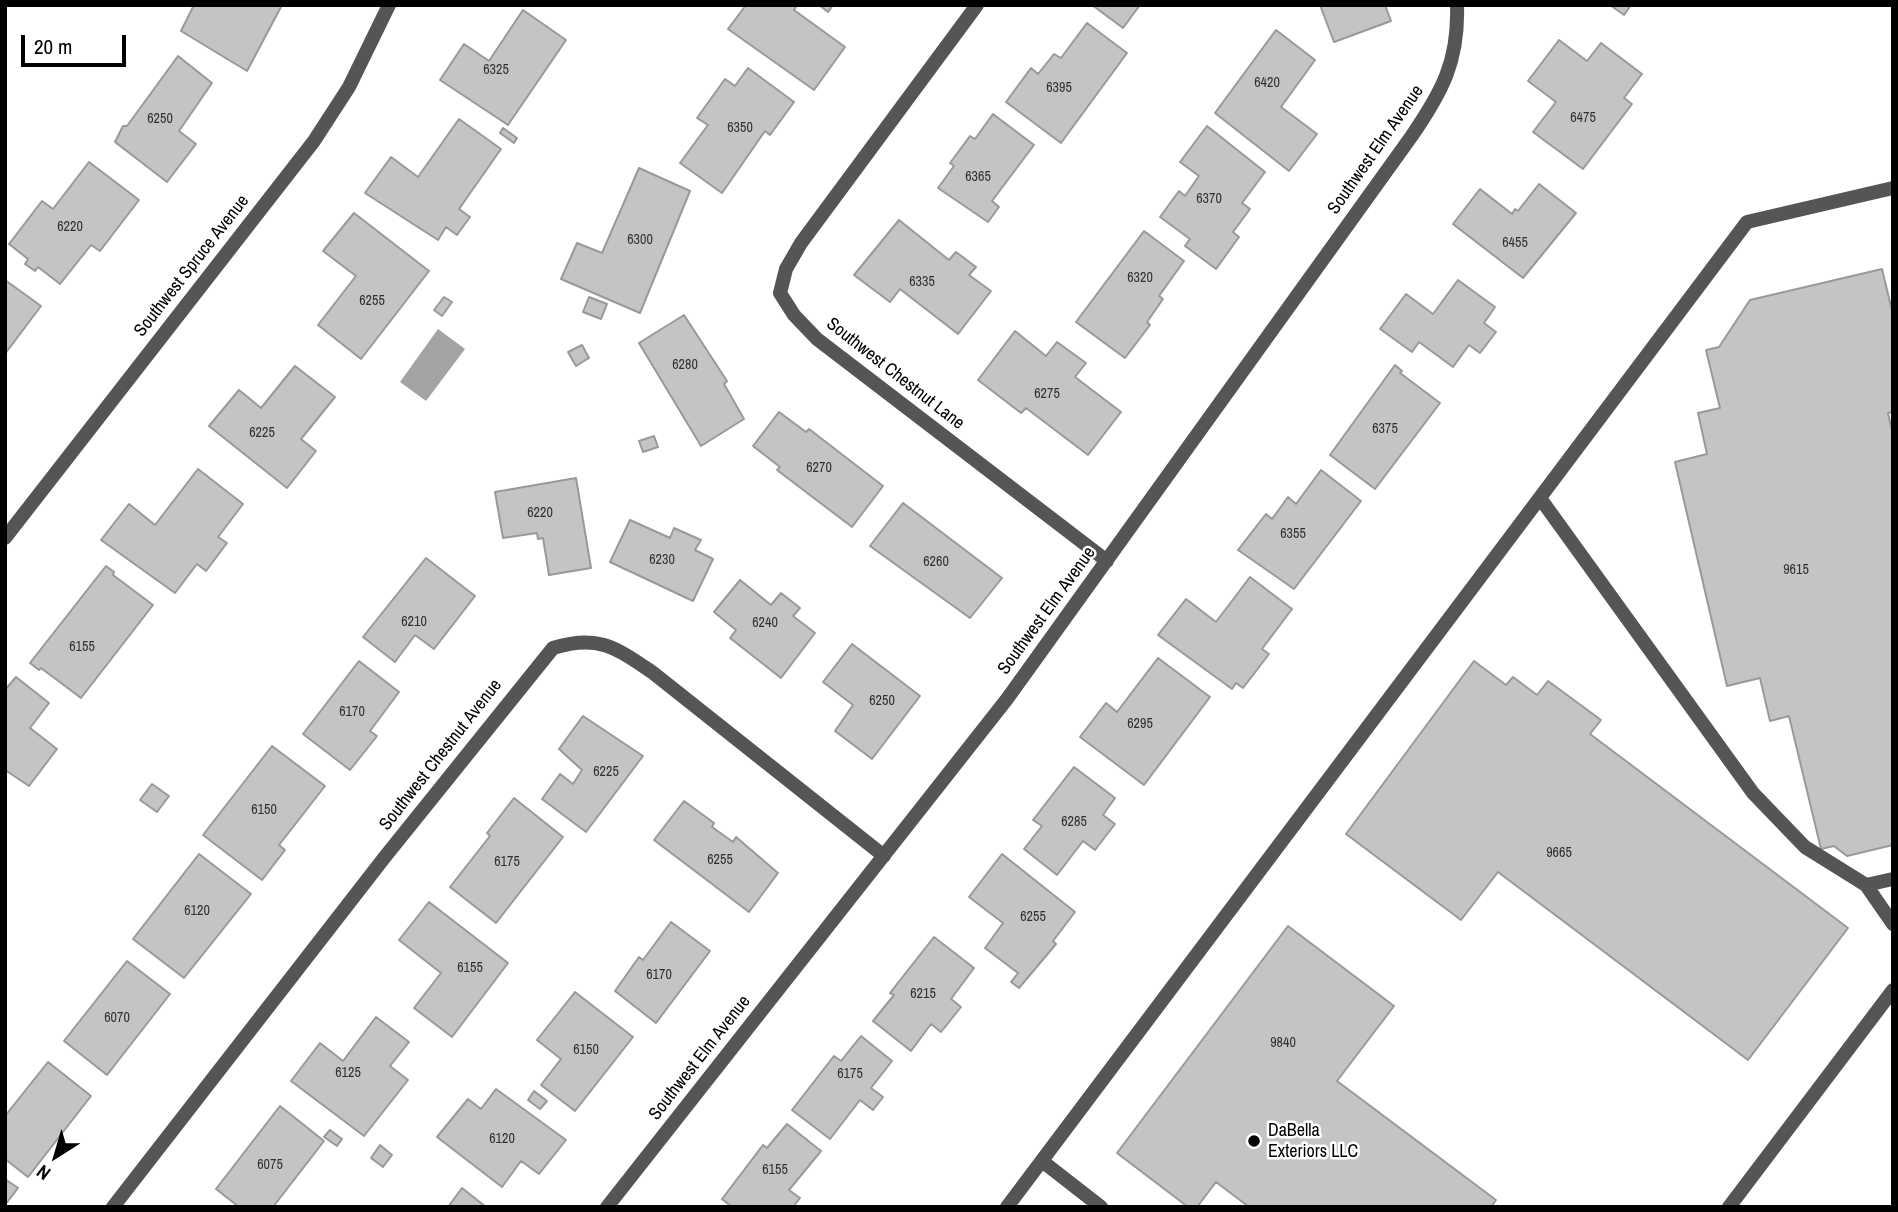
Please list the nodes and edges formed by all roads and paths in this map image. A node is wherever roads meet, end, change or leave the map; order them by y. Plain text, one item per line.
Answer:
1 (389, 5) edge
2 (977, 5) edge
3 (1457, 5) edge
4 (1893, 188) edge
5 (1540, 498) junction
6 (5, 538) edge
7 (1107, 561) junction
8 (884, 856) junction
9 (1893, 879) edge
10 (1866, 885) junction
11 (1893, 924) edge
12 (1893, 990) edge
13 (1042, 1161) junction
14 (113, 1207) edge
15 (607, 1207) edge
16 (1007, 1207) edge
17 (1101, 1207) edge
18 (1729, 1207) edge

1 - 6 street, Southwest Spruce Avenue
2 - 7 street, Southwest Chestnut Lane
3 - 7 street, Southwest Elm Avenue
4 - 5 street
5 - 10 street
5 - 13 street
7 - 8 street, Southwest Elm Avenue
8 - 14 street, Southwest Chestnut Avenue
8 - 15 street, Southwest Elm Avenue
9 - 10 street
10 - 11 street
12 - 18 street
13 - 16 street
13 - 17 street

